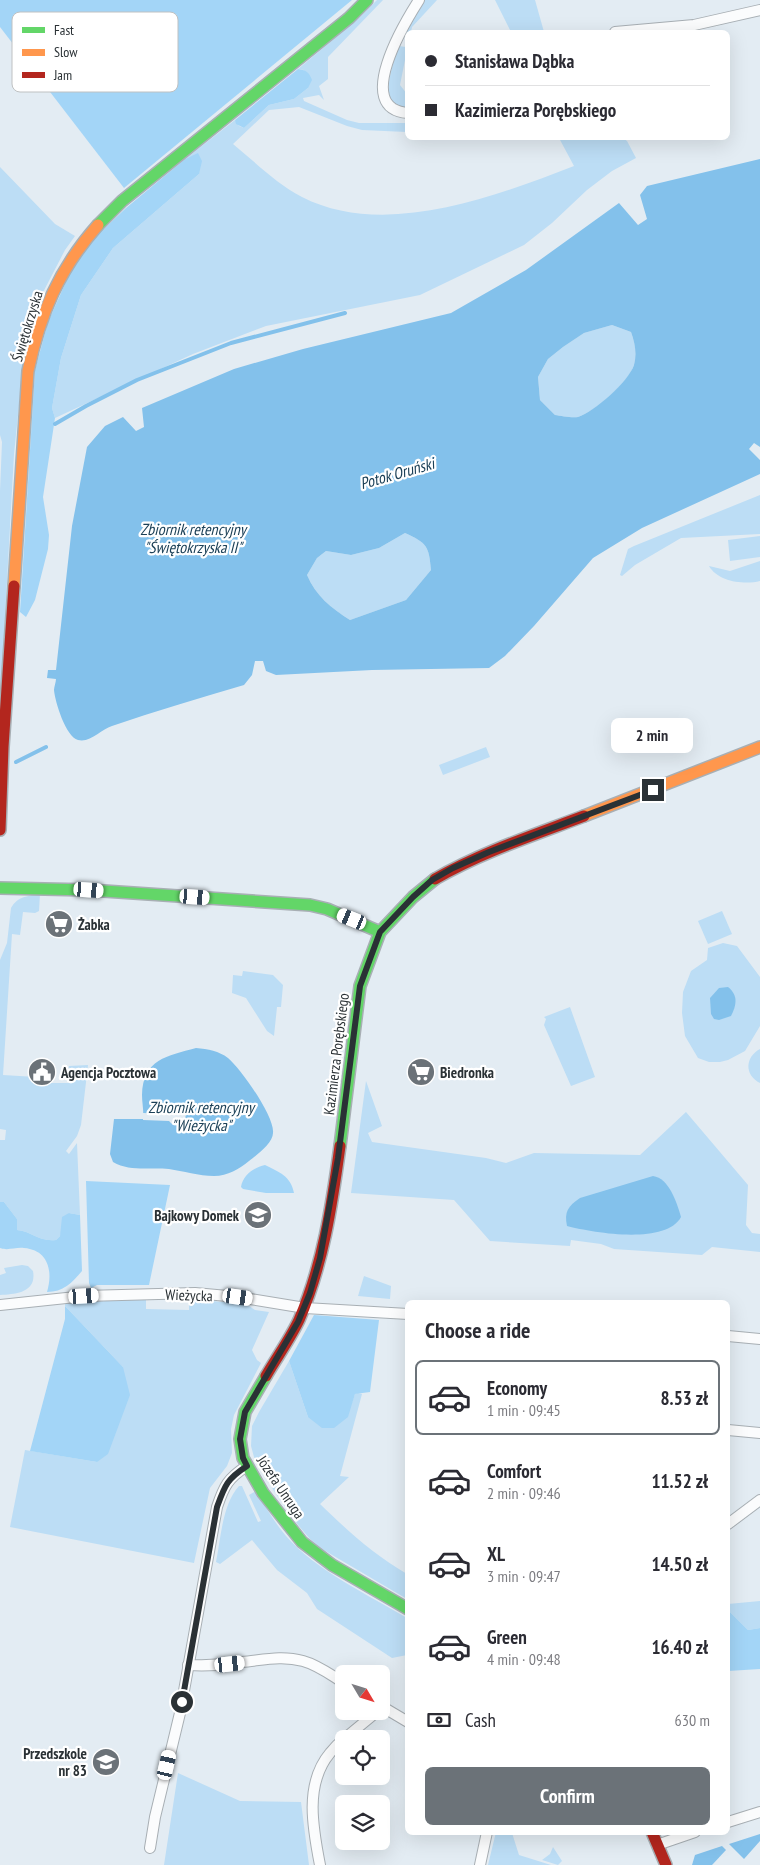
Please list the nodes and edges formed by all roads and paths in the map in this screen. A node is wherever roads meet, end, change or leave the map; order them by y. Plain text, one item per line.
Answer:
1 (367, 0) edge
2 (419, 0) edge
3 (760, 10) edge
4 (641, 30) edge
5 (405, 112) edge
6 (760, 747) edge
7 (2, 748) edge
8 (0, 830) edge
9 (0, 888) edge
10 (380, 932) junction
11 (0, 1305) edge
12 (305, 1308) junction
13 (405, 1314) edge
14 (730, 1336) edge
15 (760, 1339) edge
16 (730, 1430) edge
17 (760, 1433) edge
18 (247, 1466) junction
19 (760, 1500) edge
20 (730, 1522) edge
21 (405, 1607) edge
22 (188, 1665) junction
23 (335, 1678) edge
24 (390, 1711) edge
25 (366, 1720) edge
26 (405, 1720) edge
27 (354, 1730) edge
28 (335, 1747) edge
29 (760, 1812) edge
30 (730, 1821) edge
31 (486, 1835) edge
32 (653, 1835) edge
33 (685, 1835) edge
34 (657, 1845) junction
35 (150, 1848) dead end
36 (320, 1865) edge
37 (480, 1865) edge
38 (666, 1865) edge

1 - 7 street, Świętokrzyska
2 - 5 street
3 - 4 street
6 - 10 street, Kazimierza Porębskiego
7 - 8 street, Świętokrzyska
9 - 10 street
10 - 12 street, Kazimierza Porębskiego
11 - 12 street, Wieżycka
12 - 13 street, Wieżycka
12 - 18 street, Józefa Unruga
14 - 15 street
16 - 17 street
18 - 21 street, Józefa Unruga
18 - 22 street
19 - 20 street
22 - 23 street
22 - 35 street
24 - 26 street
25 - 27 street
28 - 36 street
29 - 30 street
31 - 37 street
32 - 34 street
33 - 34 street
34 - 38 street

